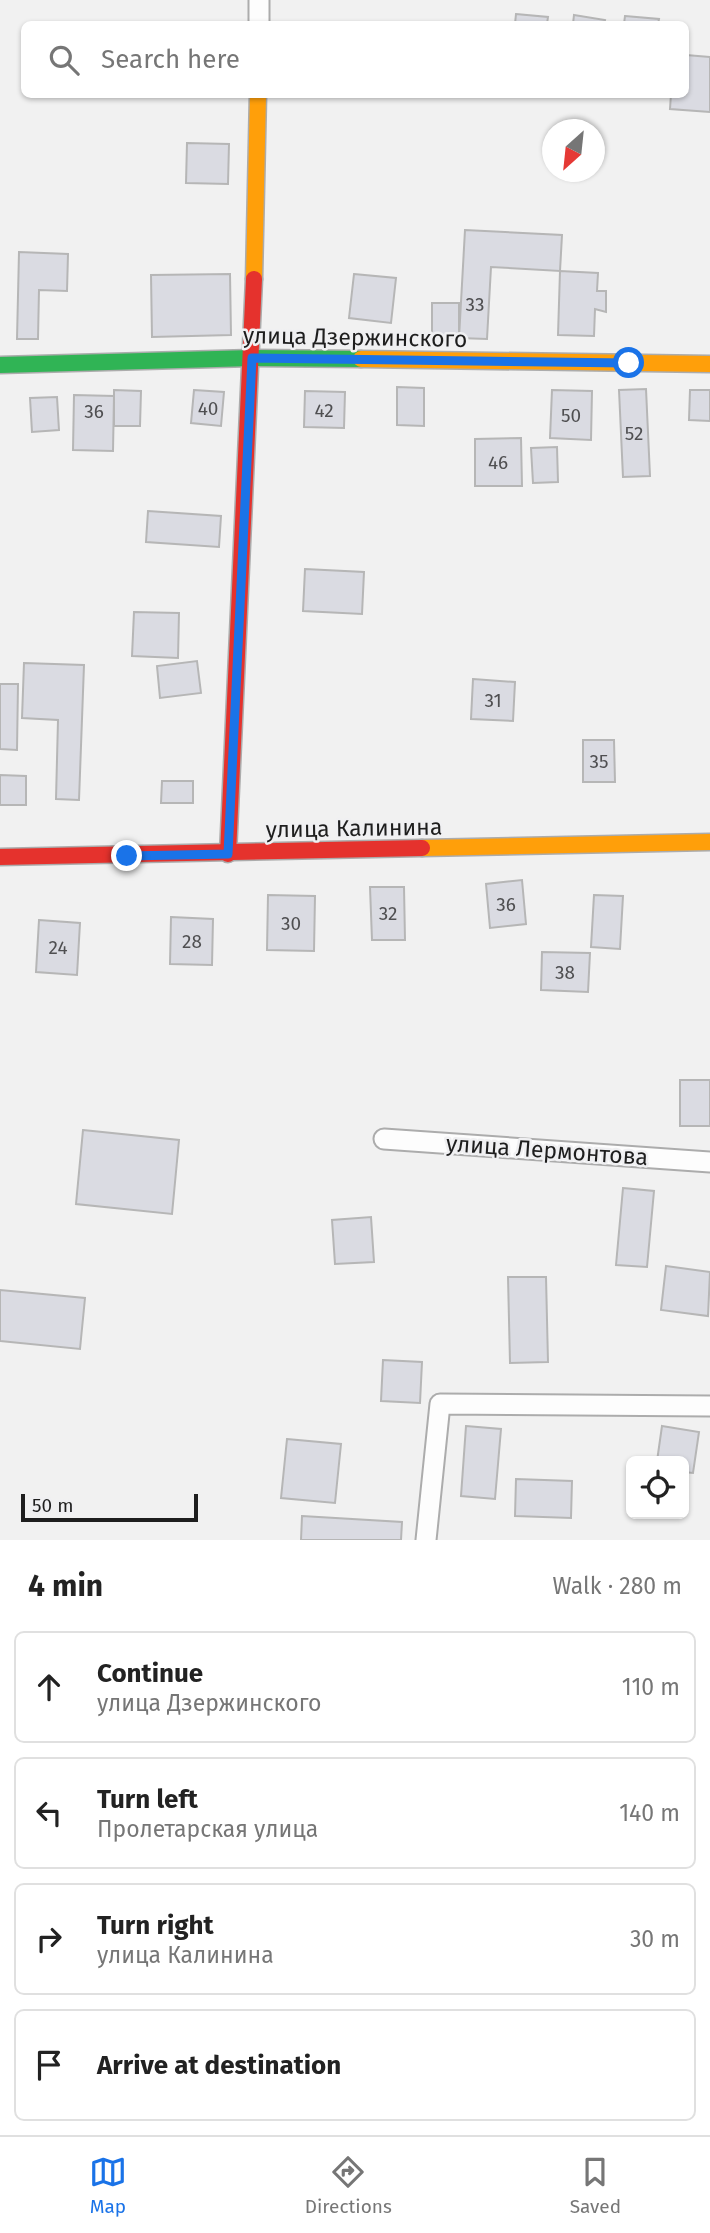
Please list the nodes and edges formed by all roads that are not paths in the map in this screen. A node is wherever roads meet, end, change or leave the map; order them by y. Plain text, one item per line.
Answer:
1 (260, 0) edge
2 (259, 21) edge
3 (258, 98) edge
4 (252, 358) junction
5 (710, 364) edge
6 (0, 365) edge
7 (710, 842) edge
8 (228, 854) junction
9 (0, 858) edge
10 (384, 1139) dead end
11 (710, 1162) edge
12 (710, 1406) edge
13 (426, 1540) edge

1 - 2 street
3 - 4 street
4 - 5 street, улица Дзержинского
4 - 6 street, улица Дзержинского
4 - 8 street
7 - 8 street, улица Калинина
8 - 9 street, улица Калинина
10 - 11 street, улица Лермонтова
12 - 13 street

